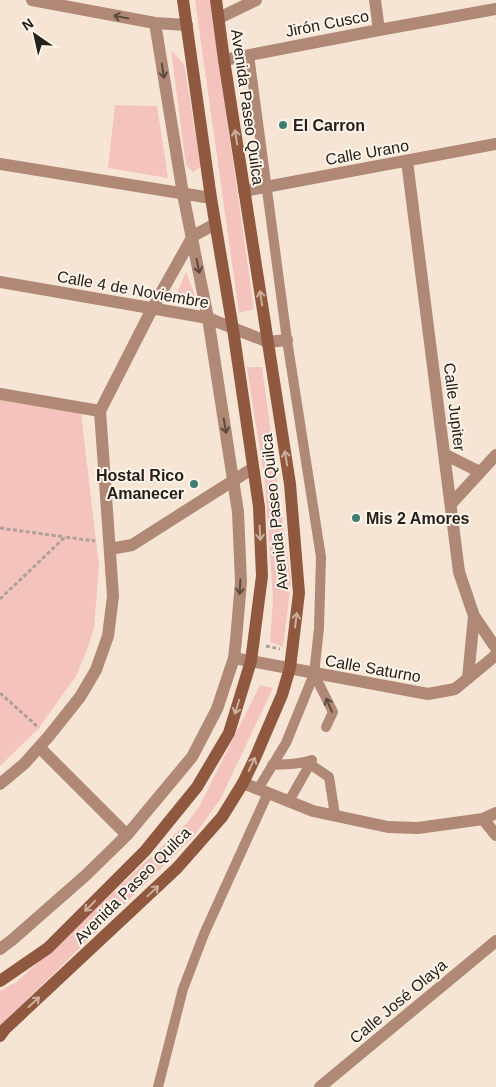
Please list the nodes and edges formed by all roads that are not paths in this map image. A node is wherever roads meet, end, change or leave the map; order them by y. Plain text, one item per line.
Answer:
1 (32, 0) edge
2 (183, 0) edge
3 (216, 0) edge
4 (256, 0) edge
5 (375, 0) edge
6 (496, 9) edge
7 (218, 18) junction
8 (155, 23) junction
9 (186, 25) junction
10 (379, 30) junction
11 (249, 56) junction
12 (224, 60) junction
13 (496, 144) edge
14 (407, 161) junction
15 (0, 164) edge
16 (266, 187) junction
17 (244, 191) junction
18 (183, 194) junction
19 (211, 198) junction
20 (215, 224) junction
21 (192, 236) junction
22 (0, 282) edge
23 (152, 309) junction
24 (208, 318) junction
25 (233, 329) junction
26 (287, 340) junction
27 (268, 342) junction
28 (0, 394) edge
29 (100, 411) junction
30 (444, 454) junction
31 (496, 455) edge
32 (253, 468) junction
33 (480, 472) junction
34 (233, 480) junction
35 (450, 504) junction
36 (110, 549) junction
37 (474, 616) junction
38 (496, 648) edge
39 (496, 655) edge
40 (234, 658) junction
41 (251, 661) junction
42 (290, 668) junction
43 (314, 674) junction
44 (468, 678) junction
45 (326, 727) dead end
46 (39, 747) junction
47 (310, 762) junction
48 (272, 765) junction
49 (243, 783) junction
50 (0, 784) edge
51 (263, 791) junction
52 (289, 801) junction
53 (496, 813) edge
54 (335, 815) junction
55 (483, 819) junction
56 (127, 834) junction
57 (495, 834) edge
58 (496, 941) edge
59 (0, 949) edge
60 (0, 981) edge
61 (0, 1036) edge
62 (158, 1087) edge
63 (320, 1087) edge

8 -> 1 street
2 - 9 main road, Avenida Paseo Quilca
3 - 7 main road, Avenida Paseo Quilca
4 - 7 street
5 - 10 street
6 - 10 street, Jirón Cusco
7 - 12 main road, Avenida Paseo Quilca
8 - 9 street
8 -> 18 street
9 - 19 main road, Avenida Paseo Quilca
10 - 11 street, Jirón Cusco
11 - 12 street, Jirón Cusco
11 - 16 lane
17 -> 12 main road, Avenida Paseo Quilca
13 - 14 street, Calle Urano
14 - 16 street, Calle Urano
14 - 30 street, Calle Jupiter
15 - 18 street
16 - 17 street, Calle Urano
16 - 26 lane
27 -> 17 main road, Avenida Paseo Quilca
18 - 19 street
18 - 21 street
19 - 20 main road, Avenida Paseo Quilca
20 - 21 street
20 - 25 main road, Avenida Paseo Quilca
21 - 23 street
21 -> 24 street
22 - 23 street, Calle 4 de Noviembre
23 - 24 street, Calle 4 de Noviembre
23 - 29 street
24 - 25 street, Calle 4 de Noviembre
24 -> 34 street
25 - 27 street, Calle 4 de Noviembre
25 - 32 main road, Avenida Paseo Quilca
26 - 27 street, Calle 4 de Noviembre
26 - 43 lane
42 -> 27 main road, Avenida Paseo Quilca
28 - 29 street
29 - 36 street
30 - 33 street
30 - 35 street, Calle Jupiter
31 - 33 street
32 - 34 street
32 -> 41 main road, Avenida Paseo Quilca
33 - 35 street
34 - 36 street
34 -> 40 street
35 - 37 street, Calle Jupiter
36 - 46 street
37 - 38 street, Calle Jupiter
37 - 44 street
39 - 44 street, Calle Saturno
40 - 41 street, Calle Saturno
40 - 56 street
41 - 42 street, Calle Saturno
41 -> 60 main road, Avenida Paseo Quilca
42 - 43 street, Calle Saturno
49 -> 42 main road, Avenida Paseo Quilca
43 - 44 street, Calle Saturno
45 -> 43 lane
43 - 48 lane
46 - 50 street
46 - 56 street
47 - 48 lane
47 - 52 lane
47 - 54 lane
48 - 51 lane
49 - 51 street
61 -> 49 main road, Avenida Paseo Quilca
51 - 52 street
51 - 62 lane
52 - 54 street
53 - 55 street
54 - 55 street
55 - 57 street
56 - 59 street
58 - 63 street, Calle José Olaya

